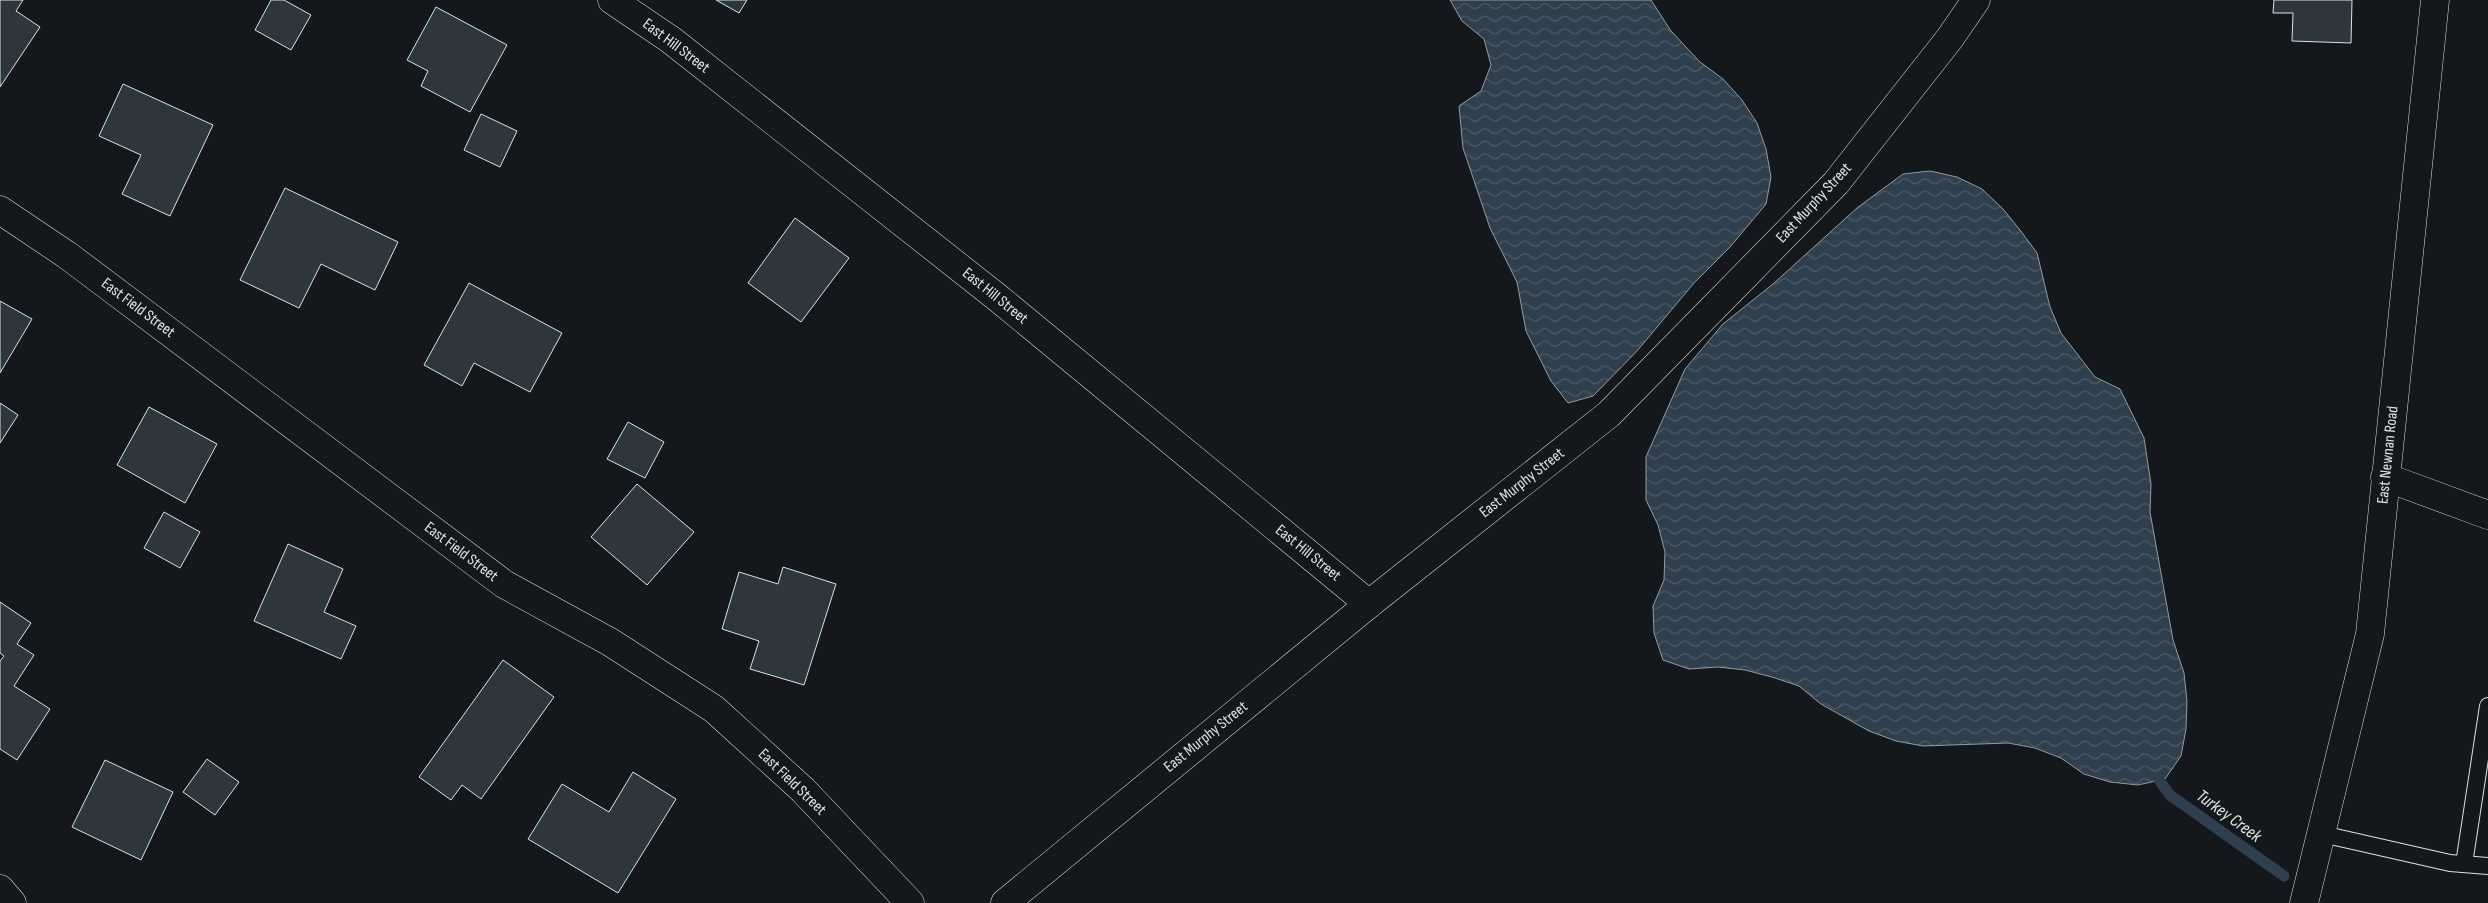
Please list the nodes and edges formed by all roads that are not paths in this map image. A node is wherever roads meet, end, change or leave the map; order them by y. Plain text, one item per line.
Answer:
1 (612, 0) edge
2 (1976, 0) edge
3 (2434, 0) edge
4 (0, 210) edge
5 (2385, 477) junction
6 (2488, 515) edge
7 (1369, 604) junction
8 (2488, 706) edge
9 (2322, 834) junction
10 (2464, 864) junction
11 (2488, 866) edge
12 (0, 889) edge
13 (12, 903) edge
14 (910, 903) edge
15 (1005, 903) edge
16 (2304, 903) edge

1 - 7 street, East Hill Street
2 - 7 street, East Murphy Street
3 - 5 street, East Newnan Road
4 - 14 street, East Field Street
5 - 6 street
5 - 9 street, East Newnan Road
7 - 15 street, East Murphy Street
8 - 10 lane
9 - 10 lane
9 - 16 street, East Newnan Road
10 - 11 lane
12 - 13 street

